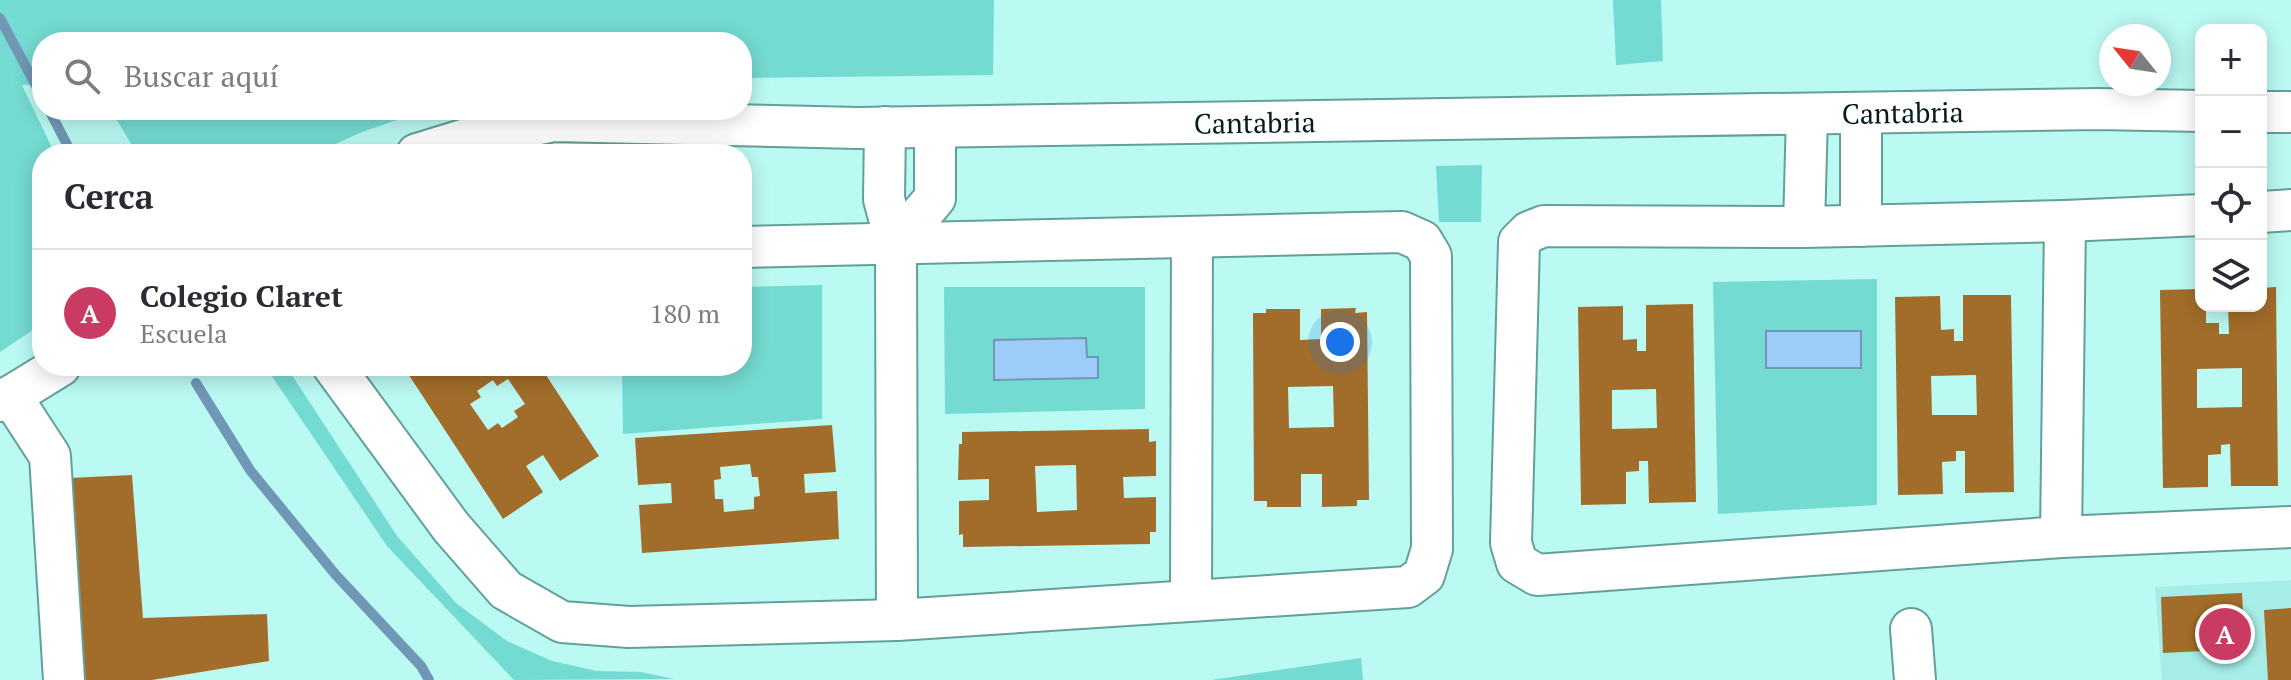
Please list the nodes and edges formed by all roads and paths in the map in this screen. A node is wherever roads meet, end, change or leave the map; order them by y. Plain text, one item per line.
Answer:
1 (2195, 111) edge
2 (2267, 112) edge
3 (2291, 112) edge
4 (1861, 113) junction
5 (1799, 114) junction
6 (872, 127) junction
7 (935, 127) junction
8 (450, 144) edge
9 (2291, 210) edge
10 (2267, 212) edge
11 (2195, 215) edge
12 (2065, 221) junction
13 (1861, 226) junction
14 (1795, 227) junction
15 (1192, 237) junction
16 (877, 244) junction
17 (752, 247) edge
18 (44, 376) edge
19 (340, 376) edge
20 (6, 399) edge
21 (2291, 527) edge
22 (2061, 537) junction
23 (1191, 600) junction
24 (897, 620) junction
25 (1911, 629) dead end
26 (64, 680) edge
27 (1915, 680) edge

1 - 4 street, Cantabria
2 - 3 street
4 - 5 street, Cantabria
4 - 13 street
5 - 7 street, Cantabria
5 - 14 street
6 - 7 street, Cantabria
6 - 8 street, Cantabria
6 - 16 street
7 - 16 street
9 - 10 street
11 - 12 street
12 - 13 street
12 - 22 street
13 - 14 street
14 - 22 street
15 - 16 street
15 - 23 street
15 - 23 street
16 - 17 street
16 - 24 street
18 - 20 street
19 - 24 street
20 - 26 street
21 - 22 street
23 - 24 street
25 - 27 street

